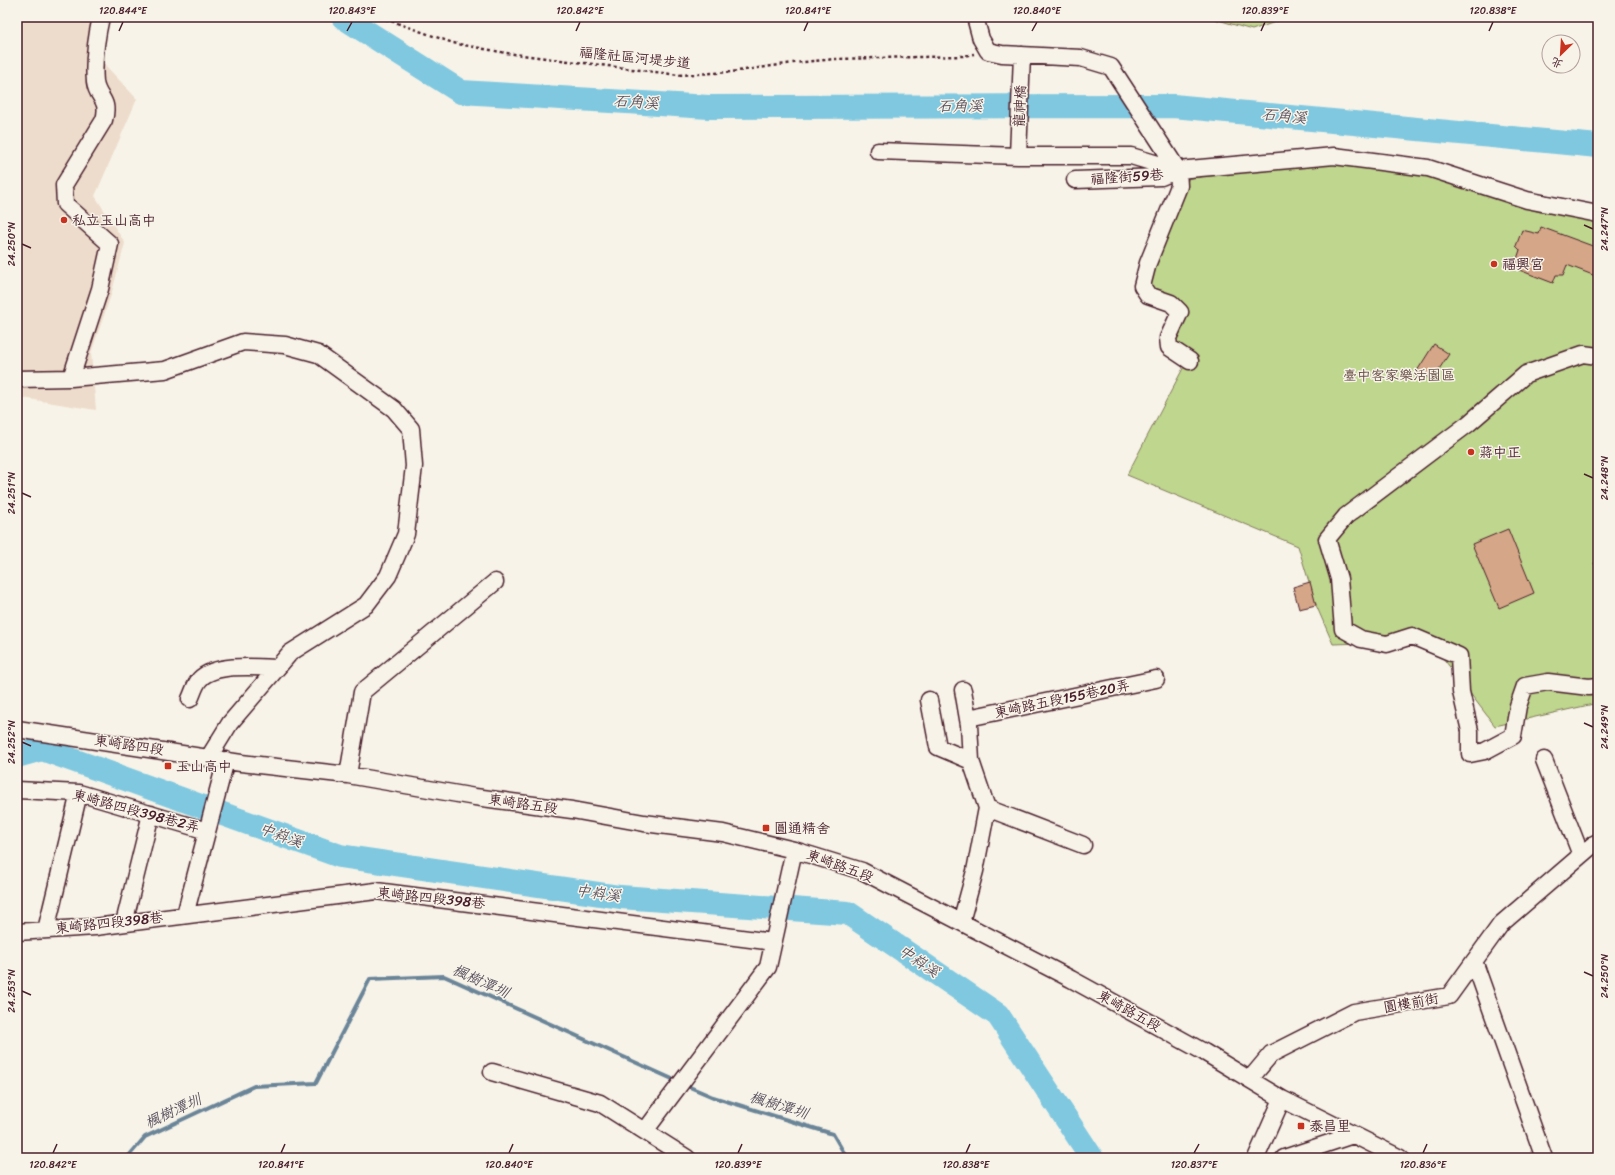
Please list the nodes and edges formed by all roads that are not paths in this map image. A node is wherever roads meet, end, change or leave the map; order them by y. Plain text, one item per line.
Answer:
1 (101, 17) edge
2 (975, 17) edge
3 (1022, 55) junction
4 (878, 151) dead end
5 (1018, 156) junction
6 (1178, 170) junction
7 (1075, 180) dead end
8 (1598, 214) edge
9 (1598, 356) edge
10 (1190, 361) dead end
11 (71, 378) junction
12 (17, 379) edge
13 (495, 582) dead end
14 (278, 668) junction
15 (1156, 679) dead end
16 (1598, 686) edge
17 (963, 690) dead end
18 (190, 699) dead end
19 (928, 700) dead end
20 (968, 718) junction
21 (17, 729) edge
22 (210, 757) junction
23 (1544, 760) dead end
24 (971, 761) junction
25 (234, 762) junction
26 (348, 775) junction
27 (17, 790) edge
28 (79, 793) junction
29 (987, 808) junction
30 (151, 814) junction
31 (207, 831) junction
32 (1598, 842) edge
33 (1083, 844) dead end
34 (794, 850) junction
35 (1581, 855) junction
36 (185, 915) junction
37 (961, 922) junction
38 (124, 923) junction
39 (46, 930) junction
40 (17, 932) edge
41 (773, 942) junction
42 (1474, 961) junction
43 (492, 1072) dead end
44 (1250, 1079) junction
45 (1282, 1099) junction
46 (645, 1131) junction
47 (1353, 1135) junction
48 (688, 1158) edge
49 (1256, 1158) edge
50 (1284, 1158) edge
51 (1400, 1158) edge
52 (1544, 1158) edge

1 - 11 street
2 - 3 street
3 - 5 street, 龍神橋
3 - 6 street
4 - 5 street
5 - 6 street
6 - 7 street, 福隆街59巷
6 - 8 street
6 - 10 street
9 - 16 street
11 - 12 street
11 - 14 street
13 - 26 street
14 - 18 street
14 - 22 street
15 - 20 street, 東崎路五段155巷20弄
17 - 20 street
19 - 24 street
20 - 24 street
21 - 22 street, 東崎路四段
22 - 25 street, 東崎路四段
23 - 35 street
24 - 29 street
25 - 26 street, 東崎路五段
25 - 31 street
26 - 34 street, 東崎路五段
27 - 28 street, 東崎路四段398巷2弄
28 - 30 street, 東崎路四段398巷2弄
28 - 39 street
29 - 33 street
29 - 37 street
30 - 31 street, 東崎路四段398巷2弄
30 - 38 street
31 - 36 street
32 - 35 street, 圓樓前街
34 - 37 street, 東崎路五段
34 - 41 street
35 - 42 street, 圓樓前街
36 - 38 street, 東崎路四段398巷
36 - 41 street, 東崎路四段398巷
37 - 44 street, 東崎路五段
38 - 39 street, 東崎路四段398巷
39 - 40 street, 東崎路四段398巷
41 - 46 street
42 - 44 street, 圓樓前街
42 - 52 street
43 - 46 street
44 - 45 street, 東崎路五段
45 - 47 street, 東崎路五段
45 - 49 street
46 - 48 street
47 - 50 street
47 - 51 street, 東崎路五段

